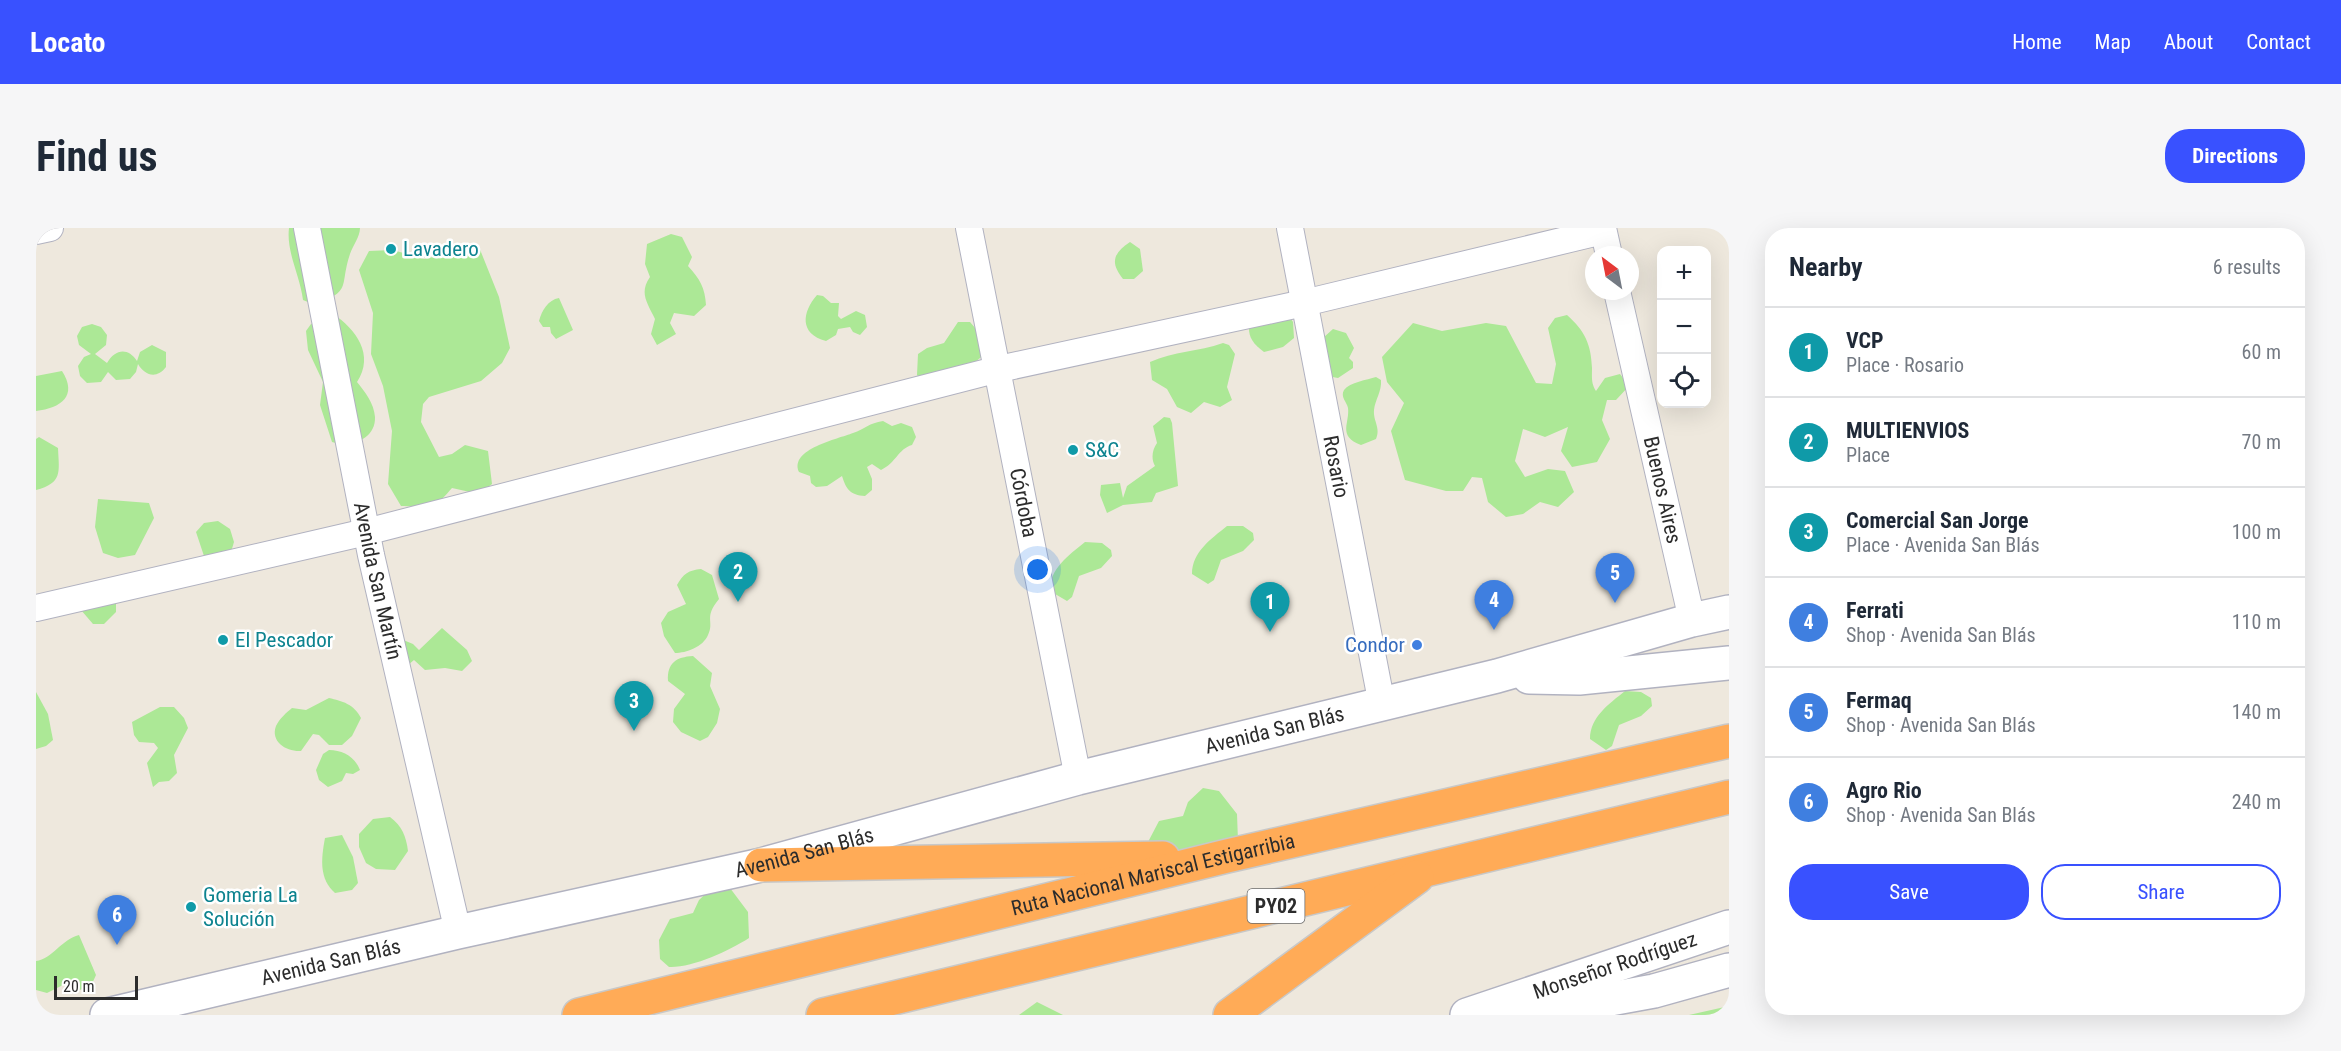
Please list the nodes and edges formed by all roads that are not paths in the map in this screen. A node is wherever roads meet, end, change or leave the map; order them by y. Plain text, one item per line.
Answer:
1 (50, 228) edge
2 (307, 228) edge
3 (969, 228) edge
4 (1290, 228) edge
5 (36, 231) edge
6 (1605, 238) edge
7 (1619, 300) edge
8 (1304, 303) junction
9 (999, 369) junction
10 (366, 532) junction
11 (36, 608) edge
12 (1729, 612) edge
13 (1692, 620) junction
14 (1729, 663) edge
15 (1497, 676) junction
16 (1382, 705) junction
17 (1729, 741) edge
18 (1078, 778) junction
19 (1729, 797) edge
20 (1227, 856) junction
21 (761, 865) junction
22 (1428, 869) junction
23 (1729, 927) edge
24 (458, 932) junction
25 (1729, 970) edge
26 (107, 1015) edge
27 (579, 1015) edge
28 (823, 1015) edge
29 (1230, 1015) edge
30 (1467, 1015) edge
31 (1523, 1015) edge

1 - 5 street
2 - 10 street, Avenida San Martín
3 - 9 street, Córdoba
4 - 8 street, Rosario
6 - 8 street
7 - 13 street, Buenos Aires
8 - 9 street
8 - 16 street, Rosario
9 - 10 street
9 - 18 street, Córdoba
10 - 11 street
10 - 24 street, Avenida San Martín
12 - 13 street, Avenida San Blás
13 - 15 street, Avenida San Blás
14 - 15 street, Avenida San Blás
15 - 16 street, Avenida San Blás
16 - 18 street, Avenida San Blás
17 - 20 highway, Ruta Nacional Mariscal Estigarribia
18 - 21 street, Avenida San Blás
19 - 22 highway, PY02
20 - 21 highway
20 - 27 highway, Ruta Nacional Mariscal Estigarribia
21 - 24 street, Avenida San Blás
22 - 28 highway, PY02
22 - 29 highway
23 - 30 street, Monseñor Rodríguez
24 - 26 street, Avenida San Blás
25 - 31 street, Monseñor Rodríguez

